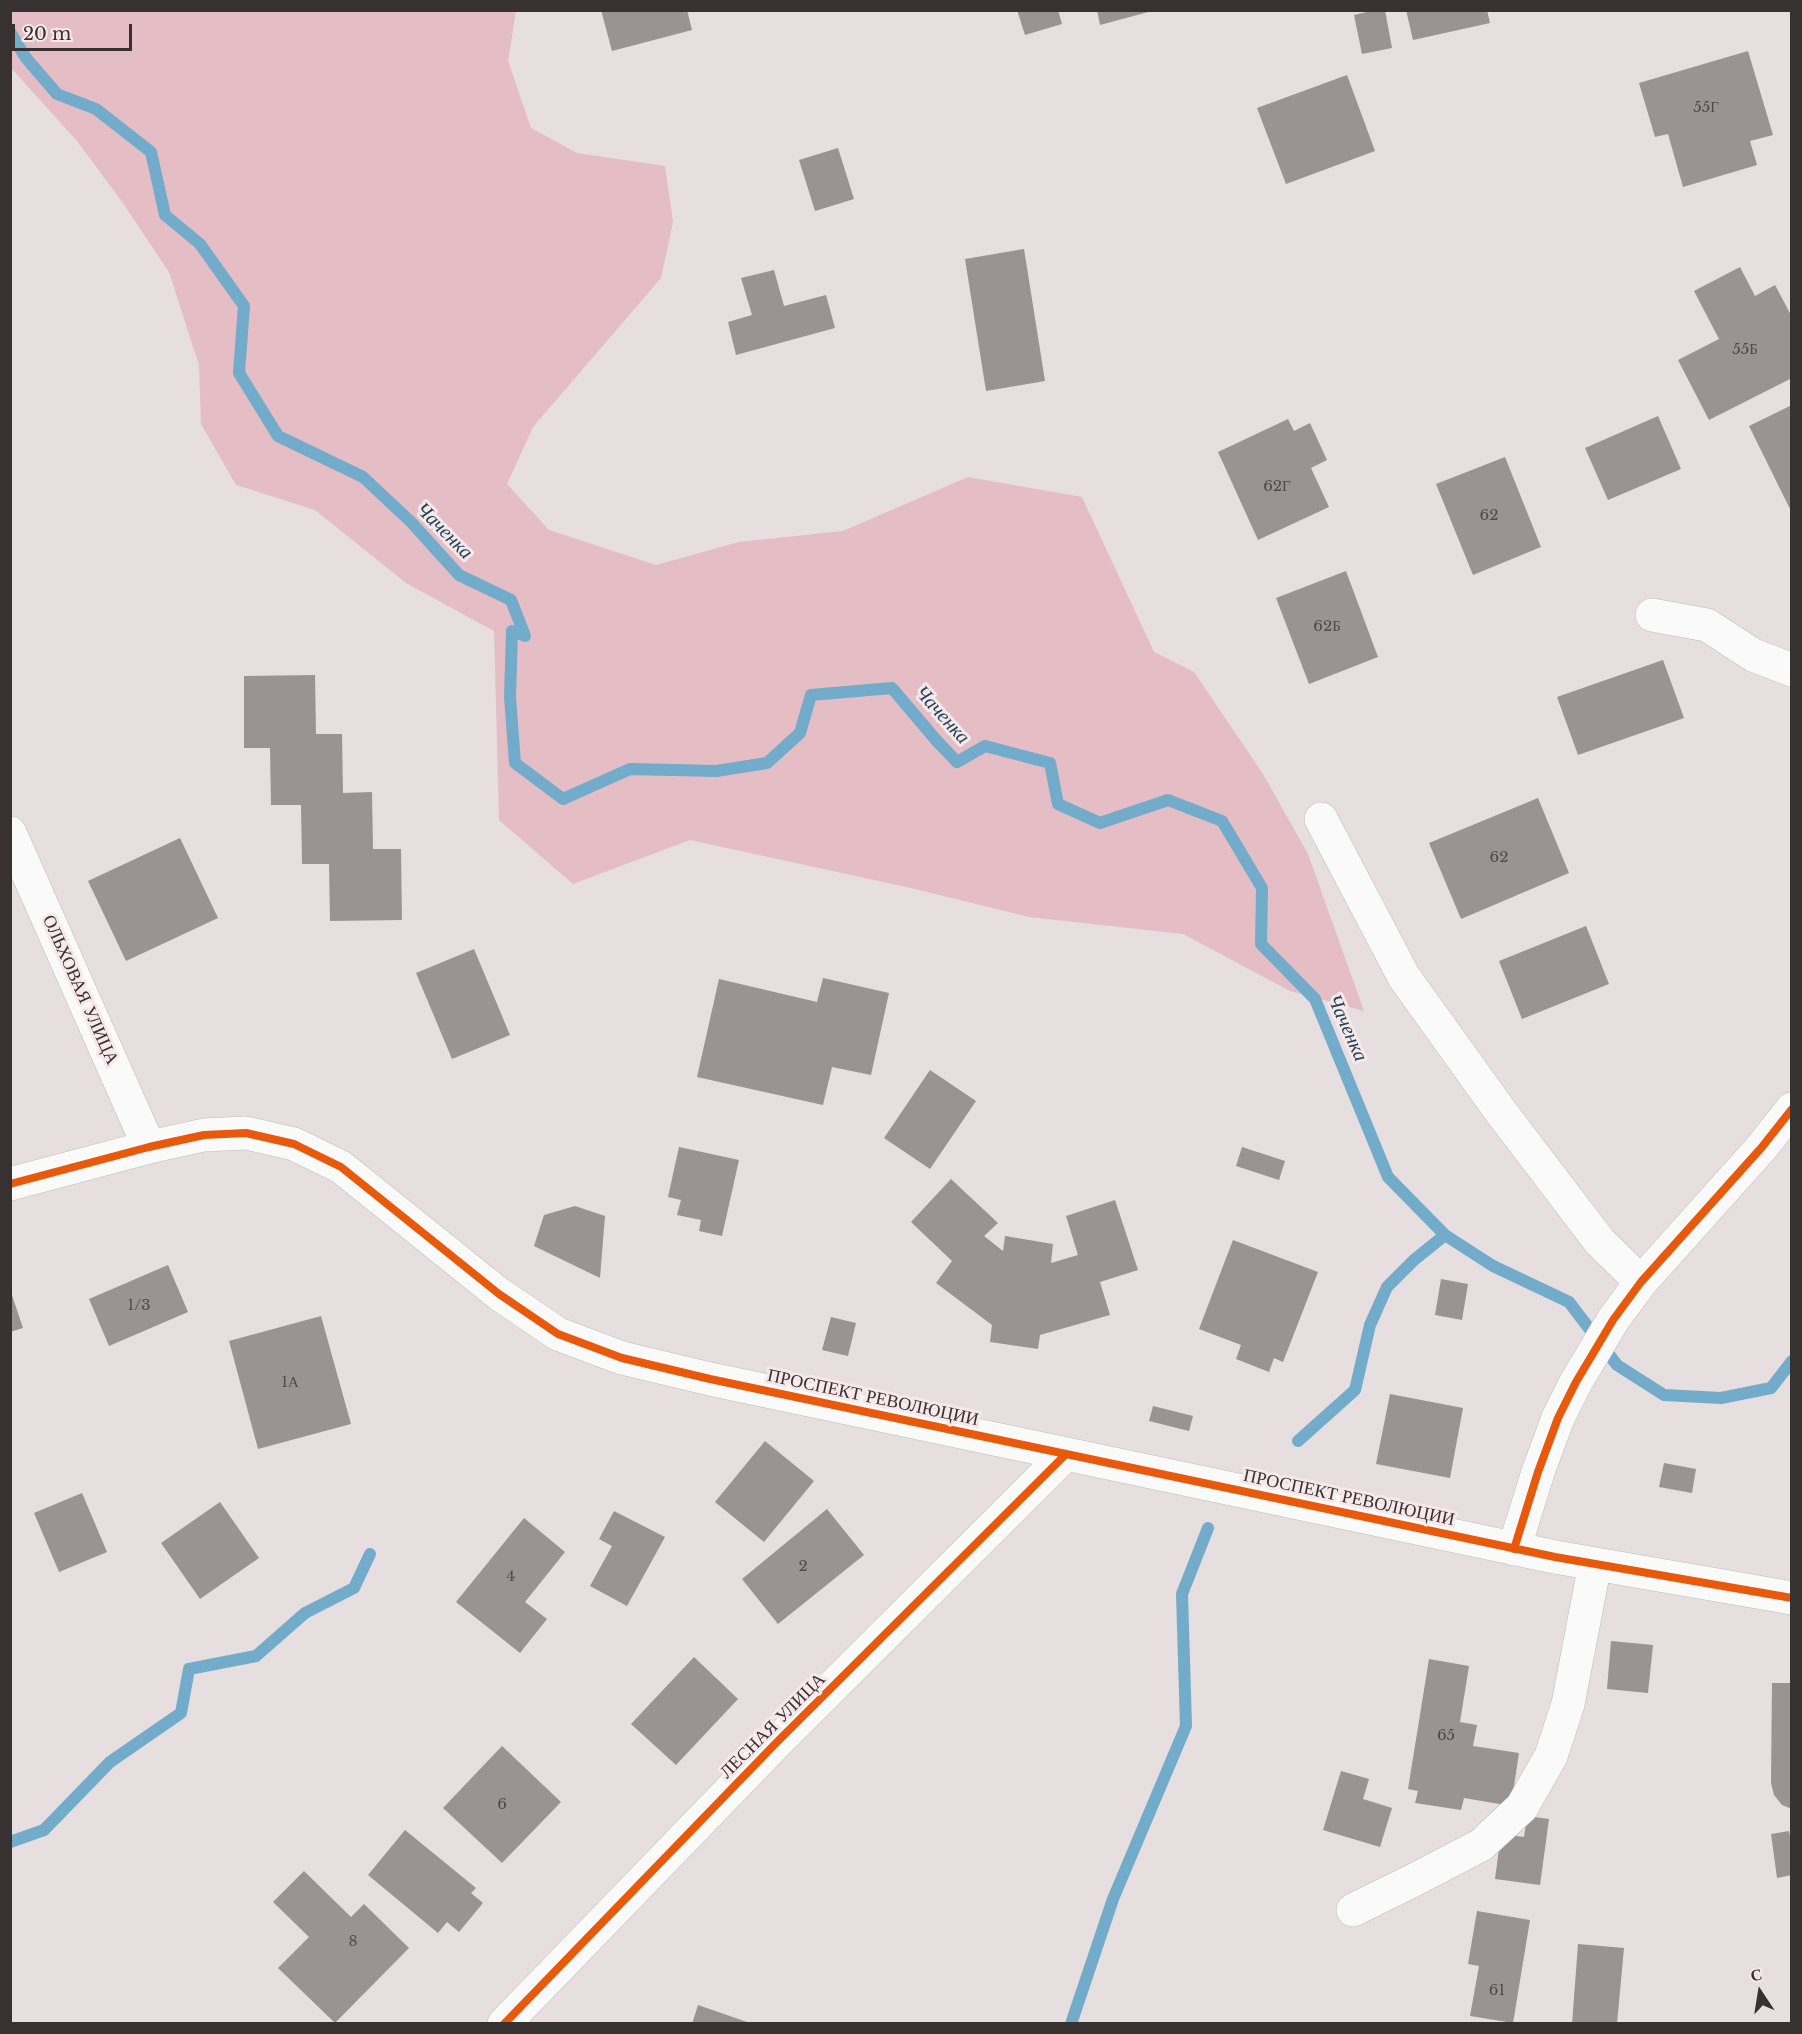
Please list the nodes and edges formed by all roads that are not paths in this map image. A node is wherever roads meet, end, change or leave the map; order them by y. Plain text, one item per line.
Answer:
1 (1652, 615) dead end
2 (1791, 670) edge
3 (1321, 819) dead end
4 (10, 833) edge
5 (1791, 1109) edge
6 (149, 1147) junction
7 (10, 1184) edge
8 (1641, 1282) junction
9 (1066, 1454) junction
10 (1514, 1549) junction
11 (1595, 1564) junction
12 (1791, 1598) edge
13 (1353, 1910) dead end
14 (504, 2024) edge

1 - 2 street
3 - 8 street
4 - 6 street, ОЛЬХОВАЯ УЛИЦА
5 - 8 street
6 - 7 street, ПРОСПЕКТ РЕВОЛЮЦИИ
6 - 9 street, ПРОСПЕКТ РЕВОЛЮЦИИ
8 - 10 street
9 - 10 street, ПРОСПЕКТ РЕВОЛЮЦИИ
9 - 14 street, ЛЕСНАЯ УЛИЦА
10 - 11 street, ПРОСПЕКТ РЕВОЛЮЦИИ
11 - 12 street, ПРОСПЕКТ РЕВОЛЮЦИИ
11 - 13 street

